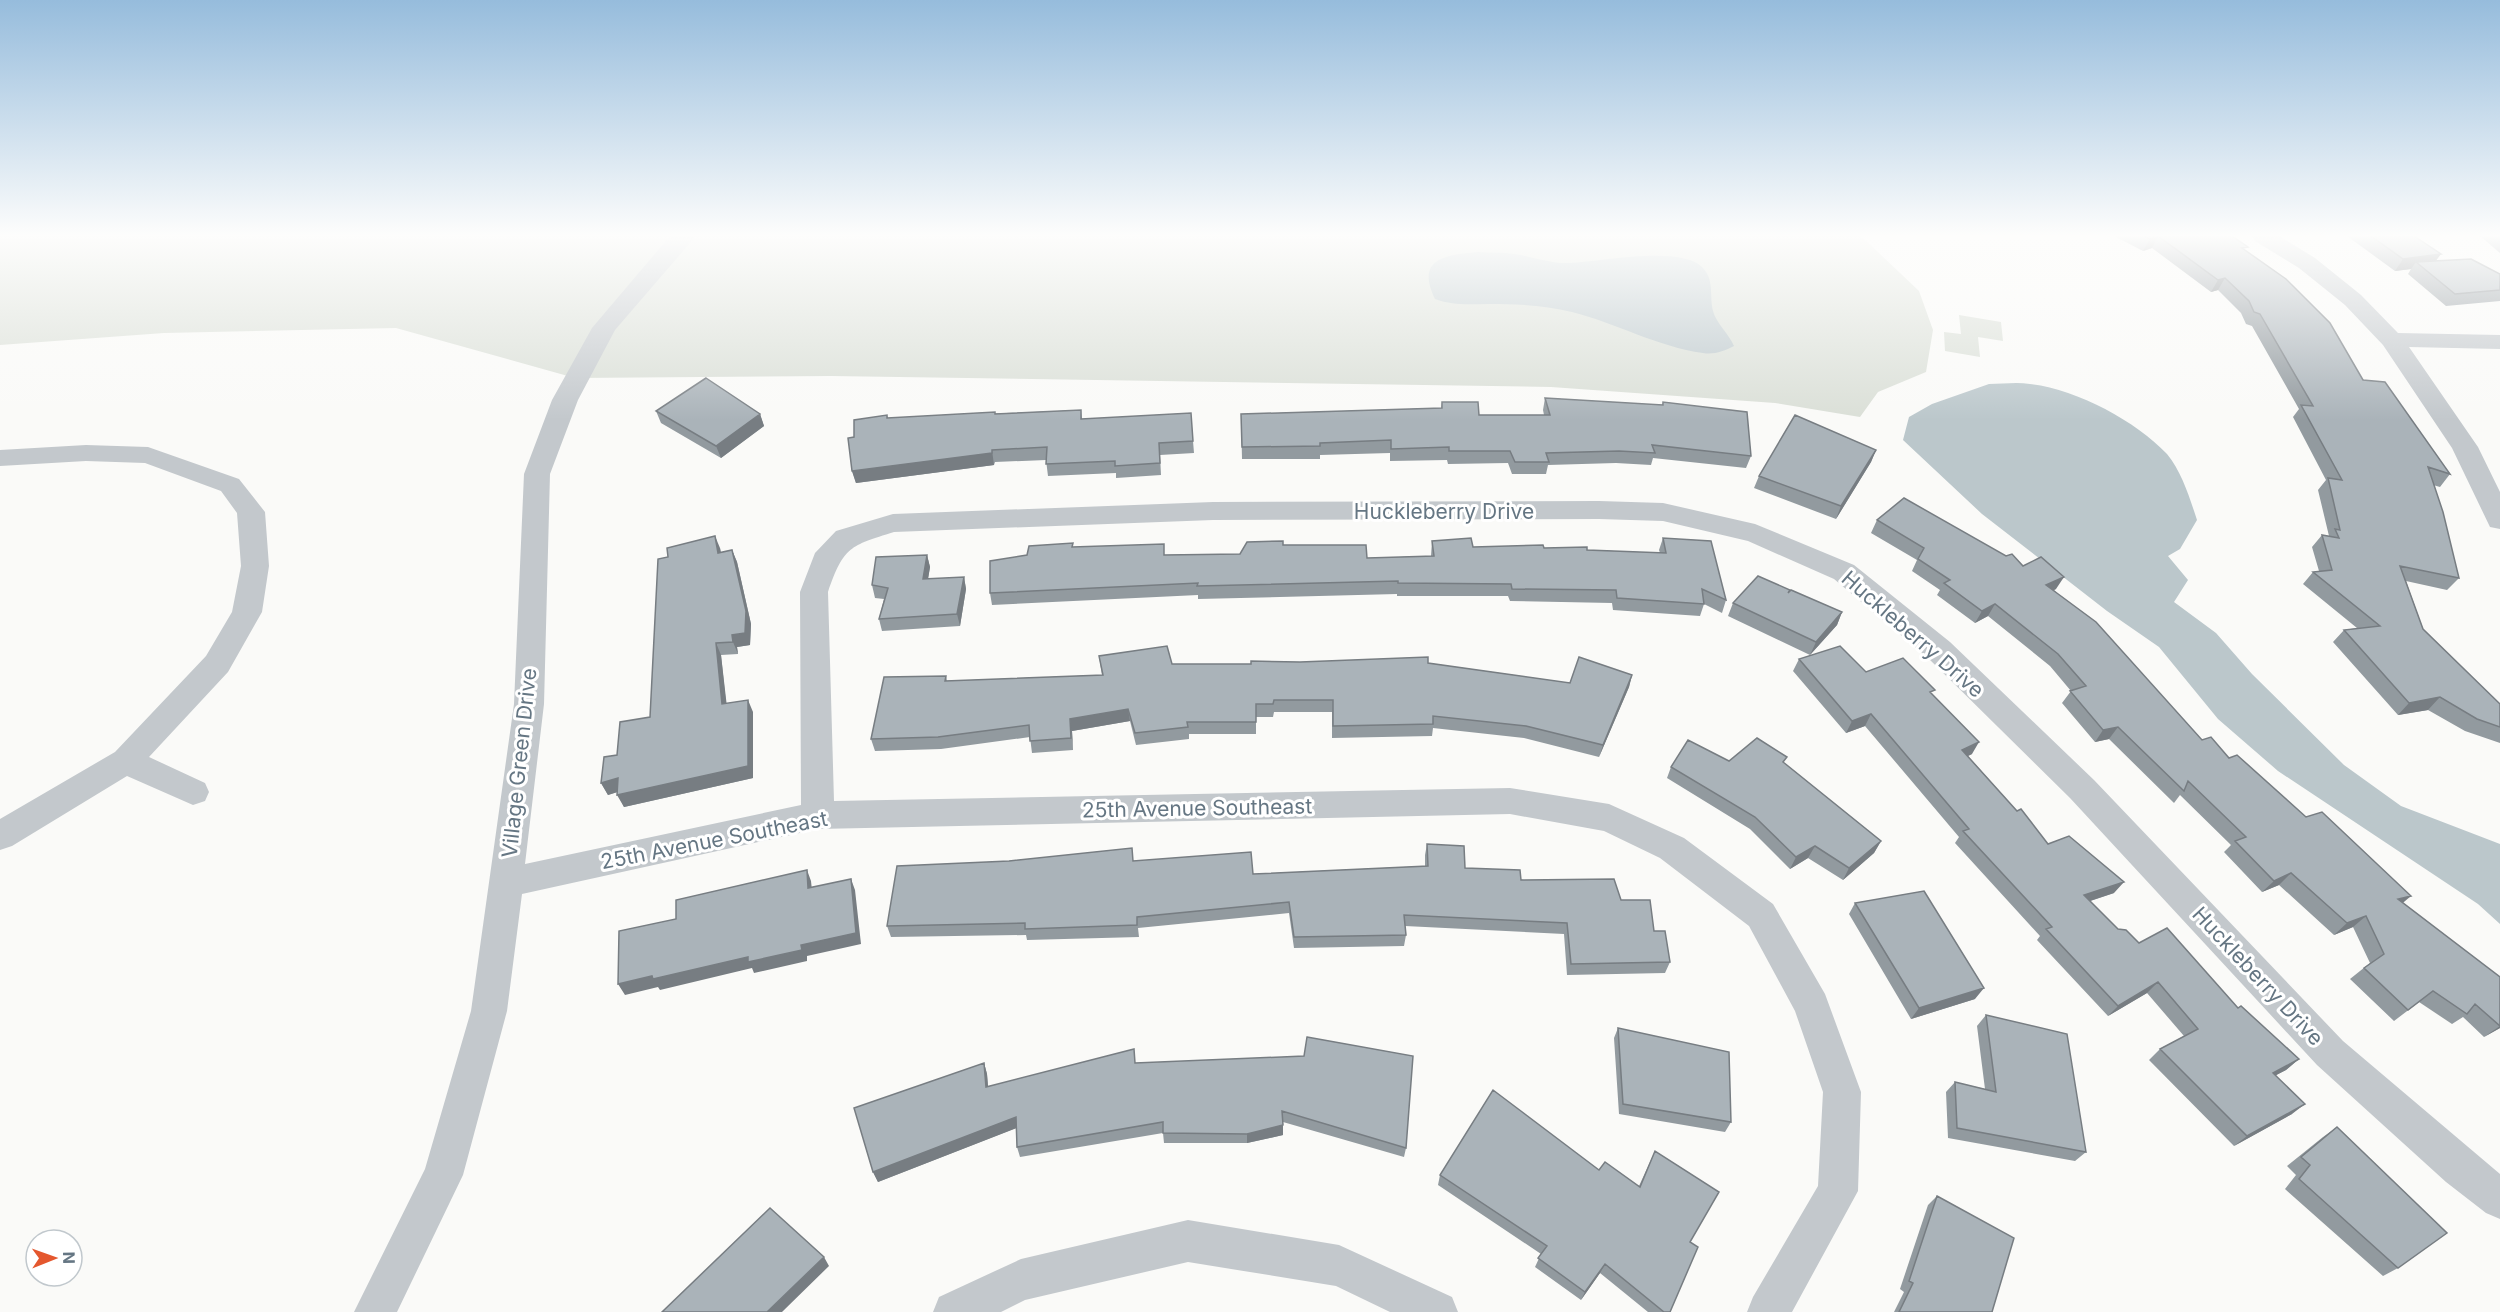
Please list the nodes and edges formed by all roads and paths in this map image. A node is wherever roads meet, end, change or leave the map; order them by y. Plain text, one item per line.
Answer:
1 (630, 297) edge
2 (2349, 297) edge
3 (2392, 340) junction
4 (2500, 342) edge
5 (0, 458) edge
6 (2500, 520) edge
7 (126, 761) junction
8 (193, 792) dead end
9 (818, 815) junction
10 (0, 836) edge
11 (505, 883) junction
12 (2500, 1199) edge
13 (375, 1312) edge
14 (954, 1312) edge
15 (1437, 1312) edge
16 (1768, 1312) edge

1 - 11 street, Village Green Drive
2 - 3 street
3 - 4 street
3 - 6 street
5 - 7 street
7 - 8 street
7 - 10 street
9 - 11 street, 25th Avenue Southeast
9 - 12 street, Huckleberry Drive
9 - 16 street, 25th Avenue Southeast
11 - 13 street, Village Green Drive
14 - 15 street

